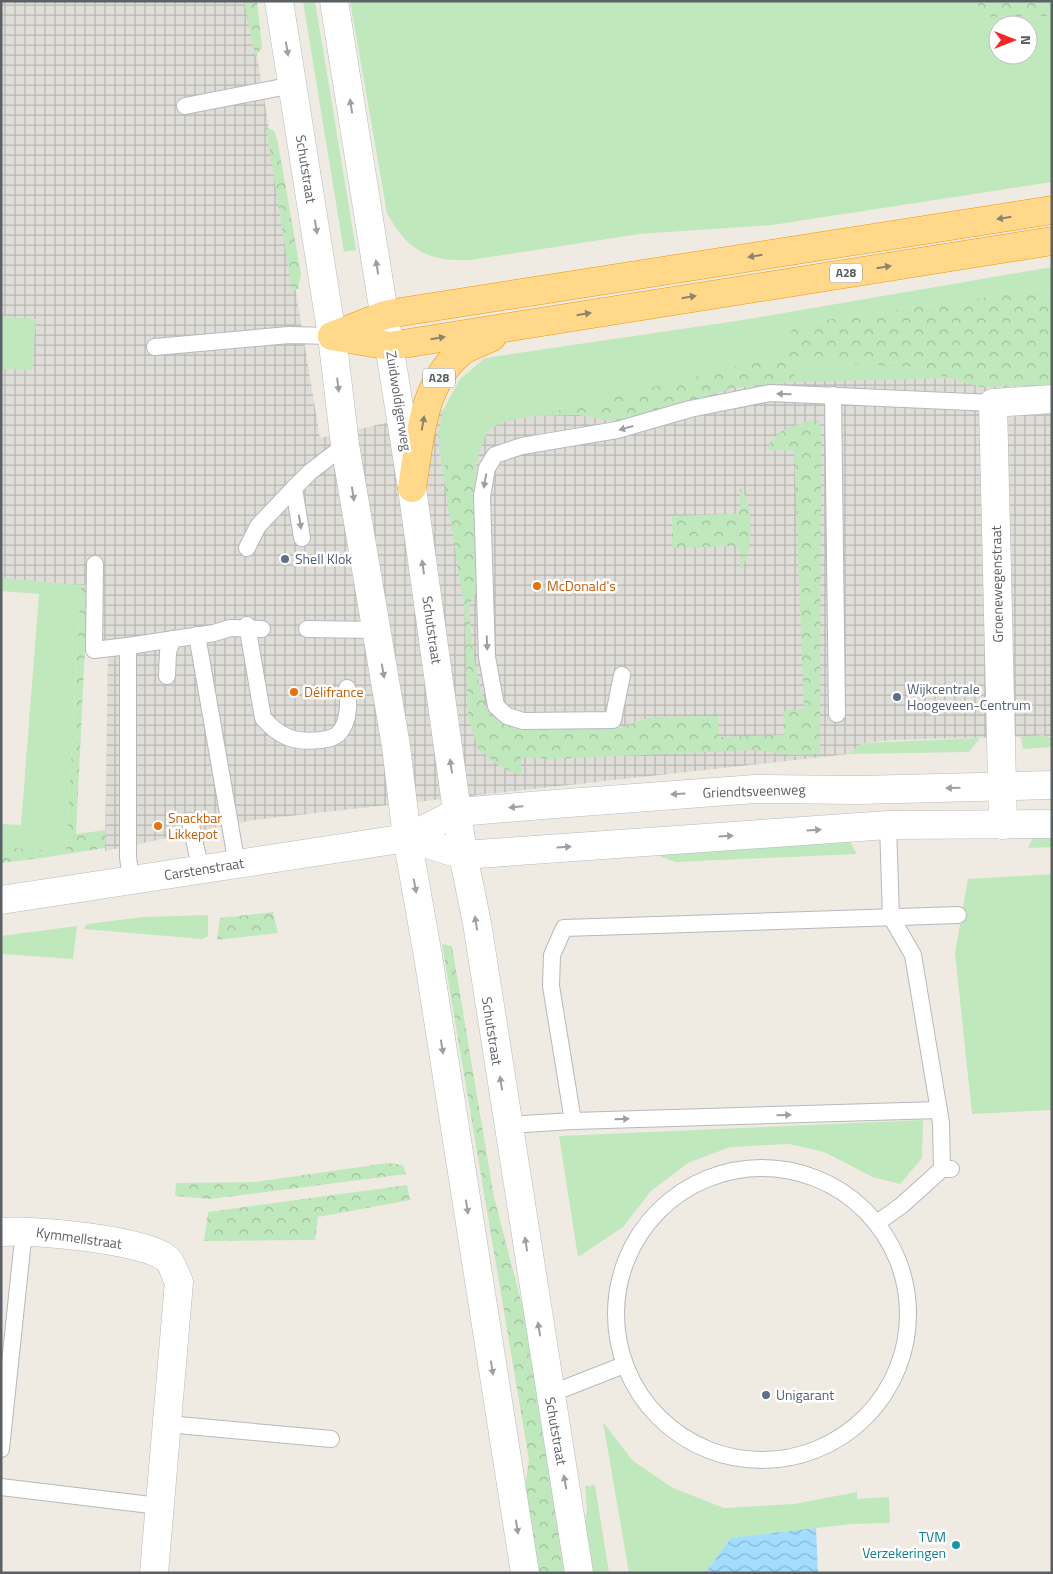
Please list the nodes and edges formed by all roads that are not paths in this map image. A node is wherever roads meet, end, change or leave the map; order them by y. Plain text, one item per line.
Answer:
1 (279, 1) edge
2 (334, 1) edge
3 (293, 84) junction
4 (185, 106) dead end
5 (1052, 210) edge
6 (1052, 241) edge
7 (385, 315) junction
8 (536, 322) junction
9 (332, 336) junction
10 (390, 346) junction
11 (155, 348) dead end
12 (833, 395) junction
13 (1052, 399) edge
14 (993, 403) junction
15 (345, 446) junction
16 (294, 488) junction
17 (412, 488) junction
18 (302, 538) dead end
19 (247, 548) dead end
20 (95, 564) dead end
21 (316, 625) dead end
22 (376, 630) junction
23 (197, 635) junction
24 (172, 639) junction
25 (128, 646) junction
26 (622, 675) dead end
27 (167, 676) dead end
28 (347, 688) dead end
29 (837, 714) dead end
30 (1052, 785) edge
31 (1002, 787) junction
32 (458, 812) junction
33 (190, 821) dead end
34 (1003, 824) junction
35 (1052, 824) edge
36 (888, 826) junction
37 (406, 838) junction
38 (463, 855) junction
39 (238, 865) junction
40 (201, 871) junction
41 (131, 880) junction
42 (1, 900) edge
43 (958, 915) dead end
44 (891, 918) junction
45 (939, 1110) junction
46 (573, 1121) junction
47 (507, 1125) junction
48 (877, 1223) junction
49 (12, 1231) edge
50 (624, 1365) junction
51 (550, 1394) junction
52 (167, 1424) junction
53 (2, 1438) edge
54 (331, 1439) dead end
55 (1, 1487) edge
56 (159, 1506) junction
57 (154, 1573) edge
58 (525, 1573) edge
59 (579, 1573) edge

1 -> 3 main road, Schutstraat
7 -> 2 main road
3 - 4 lane
3 -> 9 main road, Schutstraat
5 -> 7 highway, A28
8 -> 6 highway, A28
7 - 9 highway
7 - 10 main road, Zuidwoldigerweg
10 -> 8 highway, A28
17 -> 8 highway, A28
9 - 10 highway
9 - 11 lane
9 -> 15 main road
10 - 17 main road, Zuidwoldigerweg
12 - 14 lane
12 -> 26 lane
12 - 29 lane
13 - 14 main road
14 - 31 main road, Groenewegenstraat
15 - 16 lane
15 -> 22 main road
16 -> 18 lane
16 - 19 lane
32 -> 17 main road, Schutstraat
20 - 25 lane
21 - 22 lane
22 -> 37 main road
23 - 24 lane
23 - 28 lane
23 - 39 lane
24 - 25 lane
24 - 27 lane
25 - 41 lane
30 - 31 main road, Griendtsveenweg
31 -> 32 main road, Griendtsveenweg
31 - 34 main road, Groenewegenstraat
32 - 37 main road
32 - 38 main road, Schutstraat
33 - 40 lane
34 - 35 main road
34 - 36 main road
38 -> 36 main road
36 - 44 lane
37 - 38 main road
37 - 39 main road, Carstenstraat
37 -> 58 main road
47 -> 38 main road, Schutstraat
39 - 40 main road, Carstenstraat
40 - 41 main road, Carstenstraat
41 - 42 main road, Carstenstraat
43 - 44 lane
44 - 45 lane
44 - 46 lane
46 -> 45 lane
45 - 48 lane
46 - 47 lane
51 -> 47 main road, Schutstraat
48 - 50 lane
48 - 50 lane
49 - 52 main road, Kymmellstraat
49 - 53 lane, Kymmellstraat
50 - 51 lane
59 -> 51 main road, Schutstraat
52 - 54 lane
52 - 56 main road, Kymmellstraat
55 - 56 lane
56 - 57 main road, Kymmellstraat

